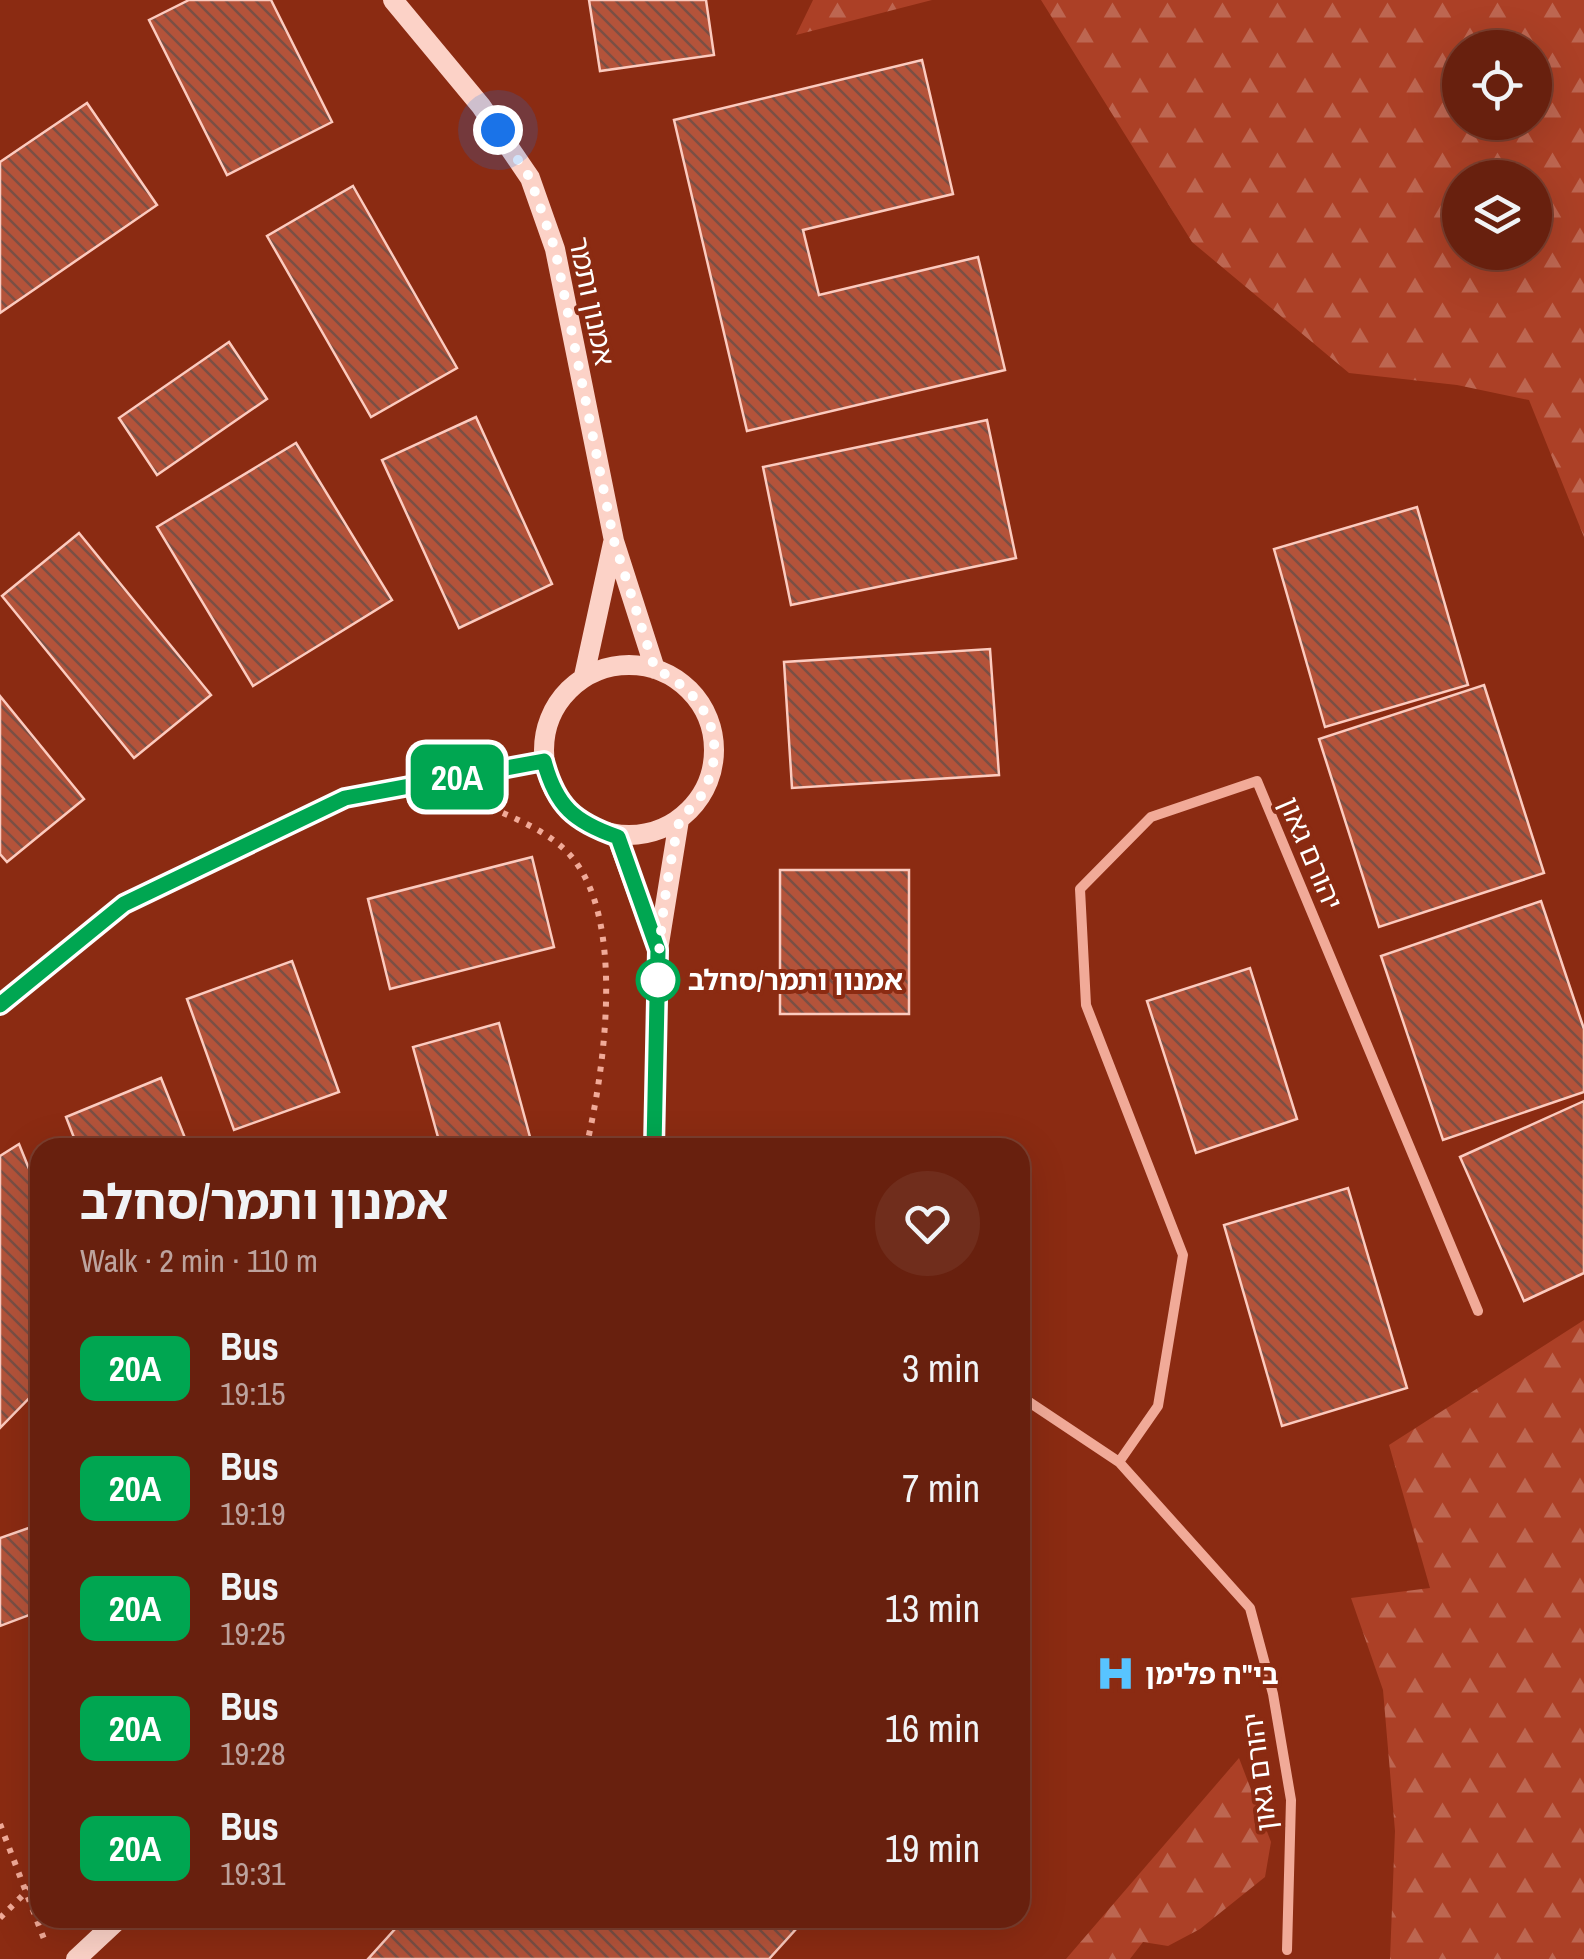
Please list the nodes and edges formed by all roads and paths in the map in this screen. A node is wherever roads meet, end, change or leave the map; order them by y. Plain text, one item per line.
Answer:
1 (393, 0) edge
2 (614, 541) junction
3 (655, 669) junction
4 (584, 676) junction
5 (544, 761) junction
6 (481, 804) dead end
7 (679, 820) junction
8 (618, 837) junction
9 (658, 950) junction
10 (0, 1005) edge
11 (588, 1138) edge
12 (654, 1138) edge
13 (1478, 1311) dead end
14 (1030, 1403) edge
15 (1118, 1462) junction
16 (0, 1824) edge
17 (30, 1889) edge
18 (26, 1893) junction
19 (30, 1903) edge
20 (0, 1918) edge
21 (40, 1928) edge
22 (109, 1928) edge
23 (46, 1942) dead end
24 (1286, 1950) dead end
25 (76, 1959) edge

1 - 2 street, אמנון ותמר
2 - 3 street, אמנון ותמר
2 - 4 street, אמנון ותמר
3 - 4 street
3 - 7 street
4 - 5 street
5 - 8 street
5 - 10 street
6 - 11 path
7 - 8 street
7 - 9 street
8 - 9 street
9 - 12 street
13 - 15 street, יהורם גאון
14 - 15 street, יהורם גאון
15 - 24 street, יהורם גאון
16 - 18 path
17 - 18 path
18 - 19 path
18 - 20 path
21 - 23 path
22 - 25 street

